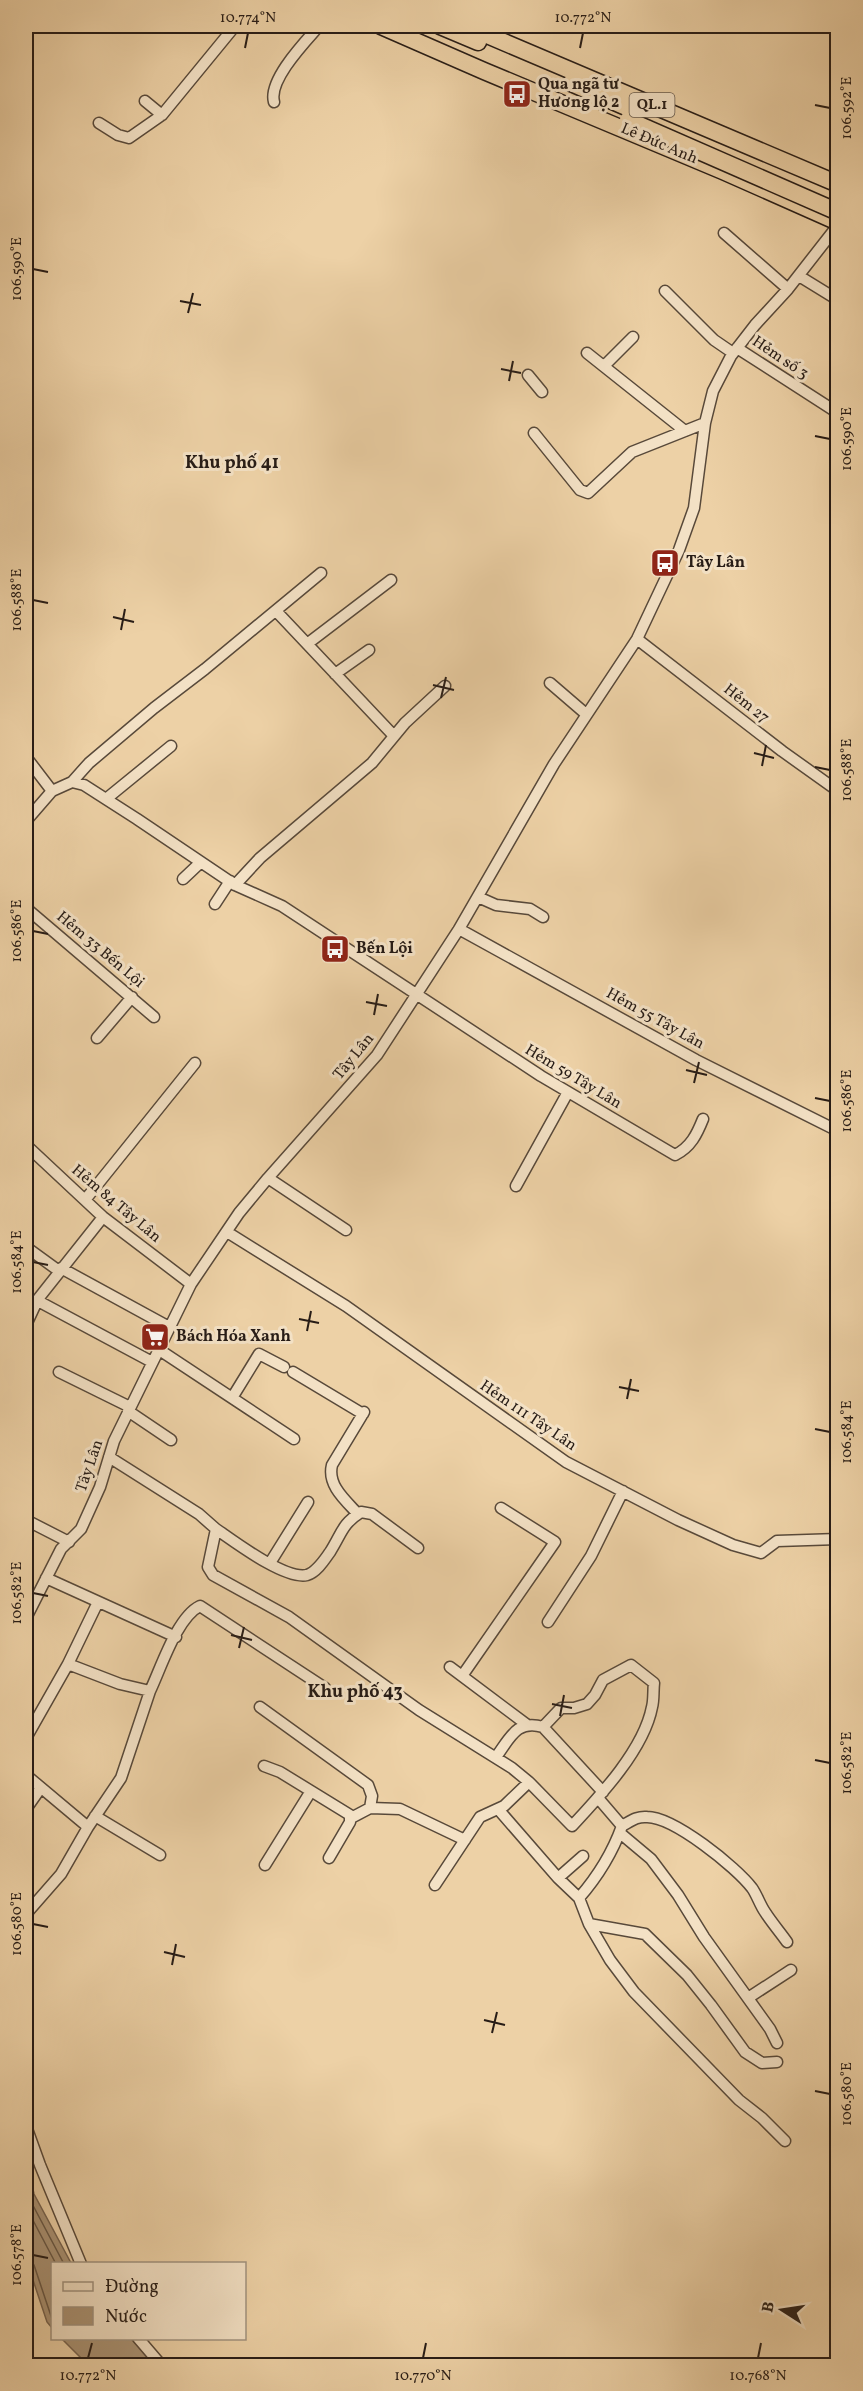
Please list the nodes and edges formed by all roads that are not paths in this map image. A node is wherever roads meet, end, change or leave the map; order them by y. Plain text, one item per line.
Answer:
1 (235, 26) edge
2 (319, 26) edge
3 (381, 26) edge
4 (403, 26) edge
5 (440, 26) edge
6 (466, 26) edge
7 (479, 57) junction
8 (145, 101) dead end
9 (274, 102) dead end
10 (162, 115) junction
11 (630, 115) junction
12 (99, 123) dead end
13 (821, 177) junction
14 (837, 184) edge
15 (837, 200) edge
16 (804, 207) junction
17 (837, 212) edge
18 (837, 224) edge
19 (724, 233) dead end
20 (799, 276) junction
21 (788, 290) junction
22 (665, 291) dead end
23 (837, 300) edge
24 (633, 338) dead end
25 (735, 350) junction
26 (586, 353) dead end
27 (604, 366) junction
28 (528, 375) dead end
29 (542, 392) dead end
30 (837, 413) edge
31 (705, 423) junction
32 (685, 431) junction
33 (534, 433) dead end
34 (321, 573) dead end
35 (391, 580) dead end
36 (276, 611) junction
37 (637, 639) junction
38 (307, 644) junction
39 (369, 650) dead end
40 (335, 674) junction
41 (550, 683) dead end
42 (445, 686) dead end
43 (586, 714) junction
44 (394, 736) junction
45 (171, 746) dead end
46 (26, 757) edge
47 (72, 782) junction
48 (52, 791) junction
49 (837, 791) edge
50 (106, 799) junction
51 (26, 820) edge
52 (201, 862) junction
53 (183, 879) dead end
54 (233, 883) junction
55 (478, 897) junction
56 (215, 903) dead end
57 (26, 908) edge
58 (543, 917) dead end
59 (459, 929) junction
60 (416, 996) junction
61 (132, 997) junction
62 (154, 1017) dead end
63 (98, 1038) dead end
64 (195, 1063) dead end
65 (568, 1092) junction
66 (704, 1119) dead end
67 (837, 1131) edge
68 (26, 1145) edge
69 (268, 1178) junction
70 (516, 1186) dead end
71 (86, 1200) junction
72 (103, 1217) junction
73 (346, 1230) dead end
74 (227, 1232) junction
75 (26, 1247) edge
76 (60, 1269) junction
77 (191, 1284) junction
78 (38, 1301) junction
79 (26, 1325) edge
80 (169, 1327) junction
81 (158, 1349) junction
82 (152, 1362) junction
83 (59, 1372) dead end
84 (232, 1398) junction
85 (129, 1409) junction
86 (294, 1439) dead end
87 (171, 1440) dead end
88 (109, 1457) junction
89 (623, 1491) junction
90 (308, 1502) dead end
91 (501, 1508) dead end
92 (357, 1515) junction
93 (26, 1520) edge
94 (216, 1529) junction
95 (837, 1539) edge
96 (69, 1542) junction
97 (418, 1548) dead end
98 (270, 1563) junction
99 (46, 1578) junction
100 (98, 1602) junction
101 (26, 1618) edge
102 (548, 1622) dead end
103 (176, 1637) junction
104 (68, 1664) junction
105 (450, 1667) dead end
106 (462, 1676) junction
107 (325, 1688) dead end
108 (150, 1691) junction
109 (260, 1707) dead end
110 (526, 1724) junction
111 (543, 1727) junction
112 (26, 1738) edge
113 (496, 1757) junction
114 (264, 1766) dead end
115 (26, 1775) edge
116 (529, 1782) junction
117 (40, 1789) junction
118 (311, 1791) junction
119 (600, 1795) junction
120 (370, 1808) junction
121 (26, 1809) edge
122 (498, 1809) junction
123 (95, 1816) junction
124 (351, 1818) junction
125 (87, 1827) junction
126 (621, 1830) junction
127 (465, 1840) junction
128 (160, 1855) dead end
129 (583, 1856) dead end
130 (329, 1858) dead end
131 (265, 1865) dead end
132 (558, 1878) junction
133 (435, 1885) dead end
134 (579, 1898) junction
135 (26, 1914) edge
136 (589, 1924) junction
137 (787, 1942) dead end
138 (790, 1970) dead end
139 (751, 1996) junction
140 (777, 2043) dead end
141 (777, 2062) dead end
142 (26, 2096) edge
143 (785, 2141) dead end
144 (80, 2262) edge
145 (140, 2340) edge
146 (162, 2366) edge

1 - 10 street
2 - 9 street
3 - 7 highway, Lê Đức Anh / QL.1
4 - 7 highway
5 - 7 highway, Lê Đức Anh / QL.1
6 - 13 highway, Lê Đức Anh / QL.1
7 - 11 highway, Lê Đức Anh / QL.1
7 - 16 highway, Lê Đức Anh / QL.1
8 - 10 street
10 - 12 street
11 - 15 highway, QL.1
11 - 17 highway, QL.1, bridge
13 - 14 highway, Lê Đức Anh / QL.1
13 - 16 highway
16 - 18 highway, Lê Đức Anh / QL.1
18 - 20 street, Tây Lân
19 - 21 street
20 - 21 street, Tây Lân
20 - 23 street
21 - 25 street, Tây Lân
22 - 25 street, Hẻm số 3
24 - 27 street
25 - 30 street, Hẻm số 3
25 - 31 street, Tây Lân
26 - 27 street
27 - 32 street
28 - 29 street
31 - 32 street
31 - 37 street, Tây Lân
32 - 33 street
34 - 36 street
35 - 38 street
36 - 38 street
36 - 47 street
37 - 43 street, Tây Lân
37 - 49 street, Hẻm 27
38 - 40 street
39 - 40 street
40 - 44 street
41 - 43 street
42 - 44 street
43 - 55 street, Tây Lân
44 - 54 street
45 - 50 street
46 - 48 street
47 - 48 street
47 - 50 street
48 - 51 street
50 - 52 street
52 - 53 street
52 - 54 street
54 - 56 street
54 - 60 street
55 - 58 street
55 - 59 street, Tây Lân
57 - 61 street, Hẻm 33 Bến Lội
59 - 60 street, Tây Lân
59 - 67 street, Hẻm 55 Tây Lân
60 - 65 street, Hẻm 59 Tây Lân
60 - 69 street, Tây Lân
61 - 62 street, Hẻm 33 Bến Lội
61 - 63 street
64 - 71 street
65 - 66 street, Hẻm 59 Tây Lân
65 - 70 street
68 - 71 street, Hẻm 84 Tây Lân
69 - 73 street
69 - 74 street, Tây Lân
71 - 72 street, Hẻm 84 Tây Lân
72 - 76 street
72 - 77 street, Hẻm 84 Tây Lân
74 - 77 street, Tây Lân
74 - 89 street, Hẻm 111 Tây Lân
75 - 76 street
76 - 78 street
76 - 80 street
77 - 80 street, Tây Lân
78 - 79 street
78 - 82 street
80 - 81 street, Tây Lân
81 - 82 street, Tây Lân
81 - 84 street
82 - 85 street, Tây Lân
83 - 85 street
84 - 86 street
84 - 92 street
85 - 87 street
85 - 88 street, Tây Lân
88 - 94 street
88 - 96 street, Tây Lân
89 - 95 street, Hẻm 111 Tây Lân
89 - 102 street
90 - 98 street
91 - 106 street
92 - 97 street
92 - 98 street
93 - 96 street
94 - 98 street
94 - 113 street
96 - 99 street, Tây Lân
99 - 100 street
99 - 101 street, Tây Lân
100 - 103 street
100 - 104 street
103 - 107 street
103 - 108 street
104 - 108 street
104 - 112 street
105 - 106 street
106 - 110 street
108 - 123 street
109 - 120 street
110 - 111 street
110 - 113 street
111 - 119 street
111 - 119 street
113 - 116 street
114 - 118 street
115 - 117 street
116 - 119 street
116 - 122 street
117 - 121 street
117 - 125 street
118 - 124 street
118 - 131 street
119 - 126 street
120 - 124 street
120 - 127 street
122 - 127 street
122 - 132 street
123 - 125 street
123 - 128 street
124 - 130 street
125 - 135 street
126 - 134 street
126 - 137 street
126 - 139 street
127 - 133 street
129 - 132 street
132 - 134 street
134 - 136 street
136 - 141 street
136 - 143 street
138 - 139 street
139 - 140 street
142 - 144 street
145 - 146 street

